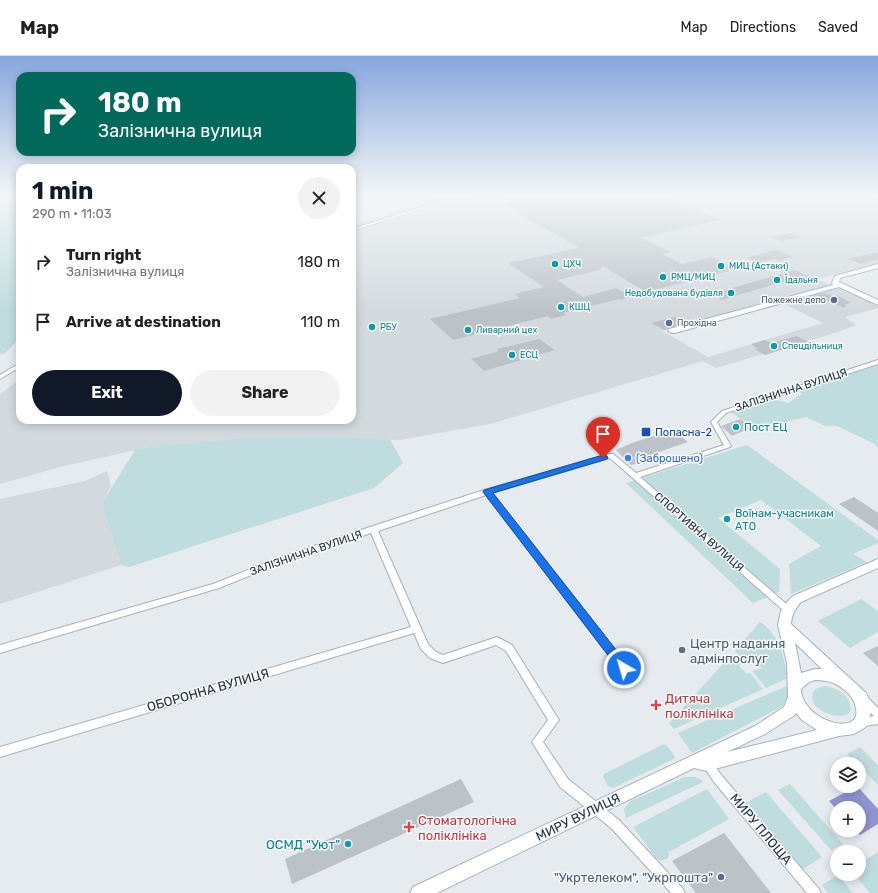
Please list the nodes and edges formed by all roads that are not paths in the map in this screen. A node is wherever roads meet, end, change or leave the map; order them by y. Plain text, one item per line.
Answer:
1 (878, 266) edge
2 (839, 285) junction
3 (878, 303) edge
4 (672, 331) dead end
5 (878, 362) edge
6 (16, 367) edge
7 (0, 376) edge
8 (611, 455) joint
9 (635, 476) junction
10 (488, 492) junction
11 (373, 529) junction
12 (878, 563) edge
13 (787, 609) junction
14 (784, 625) junction
15 (416, 629) junction
16 (0, 649) edge
17 (624, 668) dead end
18 (843, 682) junction
19 (795, 691) junction
20 (861, 697) junction
21 (878, 714) edge
22 (878, 720) edge
23 (864, 722) junction
24 (838, 730) junction
25 (0, 752) edge
26 (700, 762) junction
27 (597, 808) junction
28 (677, 892) edge
29 (419, 893) edge
30 (815, 893) edge

1 - 2 street
2 - 3 street
2 - 4 street
5 - 9 street, ЗАЛІЗНИЧНА ВУЛИЦЯ
6 - 7 street
8 - 9 street, СПОРТИВНА ВУЛИЦЯ
8 - 10 street, ЗАЛІЗНИЧНА ВУЛИЦЯ
9 - 13 street, СПОРТИВНА ВУЛИЦЯ
10 - 11 street, ЗАЛІЗНИЧНА ВУЛИЦЯ
10 - 17 street
11 - 15 street
11 - 16 street, ЗАЛІЗНИЧНА ВУЛИЦЯ
12 - 13 street
13 - 14 street
14 - 18 street
14 - 19 street
15 - 25 street, ОБОРОННА ВУЛИЦЯ
15 - 27 street
18 - 19 street
18 - 20 street
19 - 24 street
19 - 26 street
20 - 21 street
20 - 23 street
22 - 23 street
23 - 24 street
24 - 26 street
26 - 27 street, МИРУ ВУЛИЦЯ
26 - 30 street, МИРУ ПЛОЩА
27 - 28 street
27 - 29 street, МИРУ ВУЛИЦЯ

